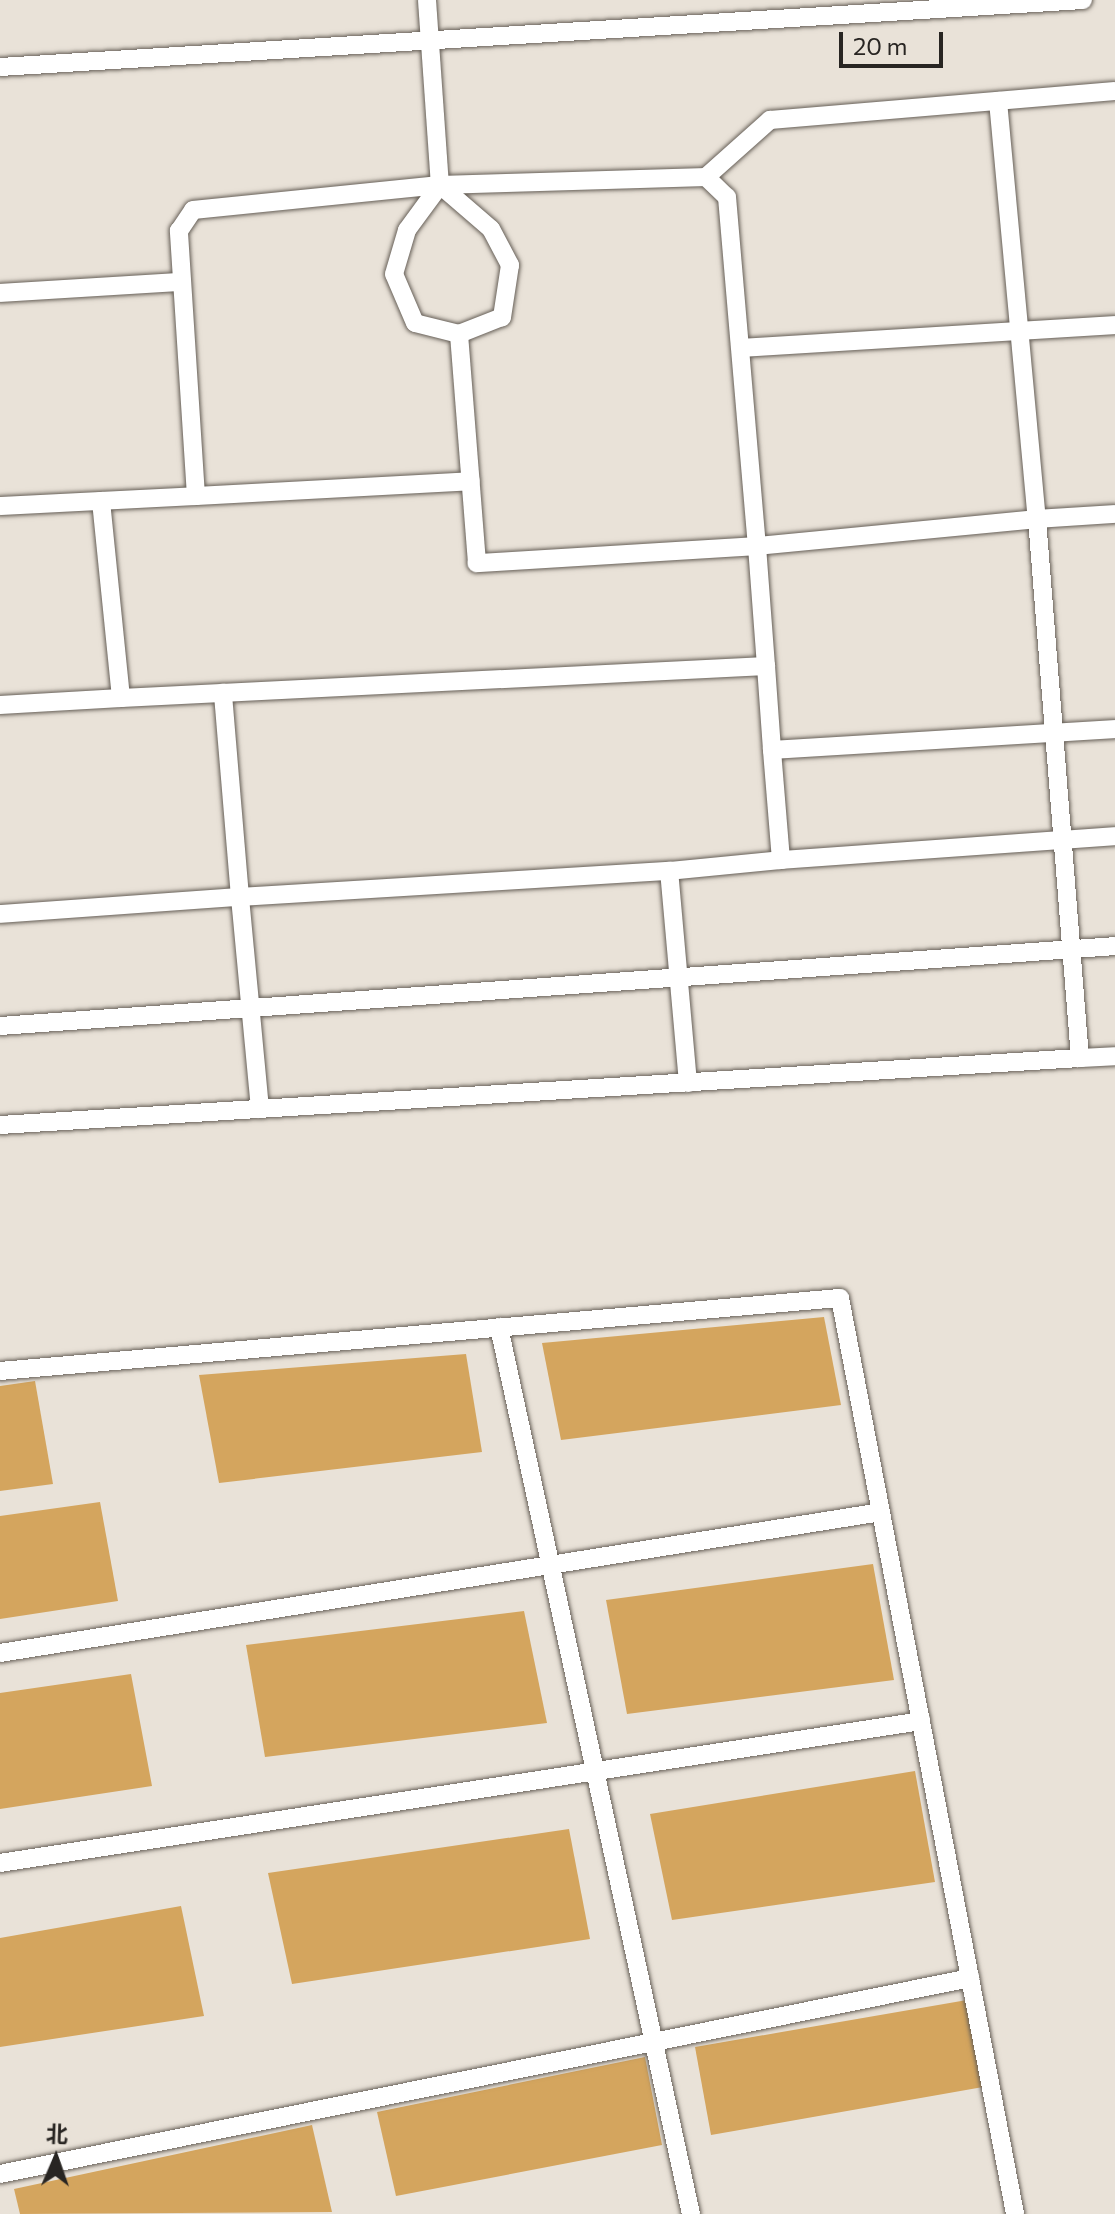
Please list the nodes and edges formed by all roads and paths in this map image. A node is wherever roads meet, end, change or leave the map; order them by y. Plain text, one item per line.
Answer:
1 (427, 0) edge
2 (1083, 0) edge
3 (430, 40) junction
4 (0, 67) edge
5 (1115, 91) edge
6 (998, 101) junction
7 (706, 177) junction
8 (440, 185) junction
9 (182, 282) junction
10 (0, 293) edge
11 (1115, 325) edge
12 (459, 334) junction
13 (741, 348) junction
14 (471, 481) junction
15 (196, 496) junction
16 (101, 501) junction
17 (0, 506) edge
18 (1115, 514) edge
19 (1037, 519) junction
20 (757, 546) junction
21 (766, 666) junction
22 (223, 693) junction
23 (121, 698) junction
24 (0, 705) edge
25 (1115, 729) edge
26 (772, 750) junction
27 (1115, 836) edge
28 (781, 860) junction
29 (669, 871) junction
30 (240, 897) junction
31 (0, 914) edge
32 (1115, 946) edge
33 (251, 1009) junction
34 (0, 1026) edge
35 (1115, 1056) edge
36 (1080, 1058) junction
37 (688, 1083) junction
38 (260, 1109) junction
39 (0, 1125) edge
40 (499, 1327) junction
41 (0, 1371) edge
42 (881, 1512) junction
43 (0, 1653) edge
44 (921, 1721) junction
45 (0, 1863) edge
46 (970, 1978) junction
47 (0, 2174) edge
48 (691, 2214) edge
49 (1015, 2214) edge

1 - 3 lane
2 - 3 lane
3 - 4 lane
3 - 8 lane
5 - 6 lane
6 - 7 lane
6 - 19 lane
7 - 8 lane
7 - 13 lane
8 - 9 lane
8 - 12 lane
8 - 12 lane
9 - 10 lane
9 - 15 lane
11 - 13 lane
12 - 14 lane
13 - 20 lane
14 - 15 lane
14 - 20 lane
15 - 16 lane
16 - 17 lane
16 - 23 lane
18 - 19 lane
19 - 20 lane
19 - 36 lane
20 - 21 lane
21 - 22 lane
21 - 26 lane
22 - 23 lane
22 - 30 lane
23 - 24 lane
25 - 26 lane
26 - 28 lane
27 - 28 lane
28 - 29 lane
29 - 30 lane
29 - 37 lane
30 - 31 lane
30 - 33 lane
32 - 33 lane
33 - 34 lane
33 - 38 lane
35 - 36 lane
36 - 37 lane
37 - 38 lane
38 - 39 lane
40 - 41 lane
40 - 42 lane
40 - 48 lane
42 - 43 lane
42 - 44 lane
44 - 45 lane
44 - 46 lane
46 - 47 lane
46 - 49 lane

